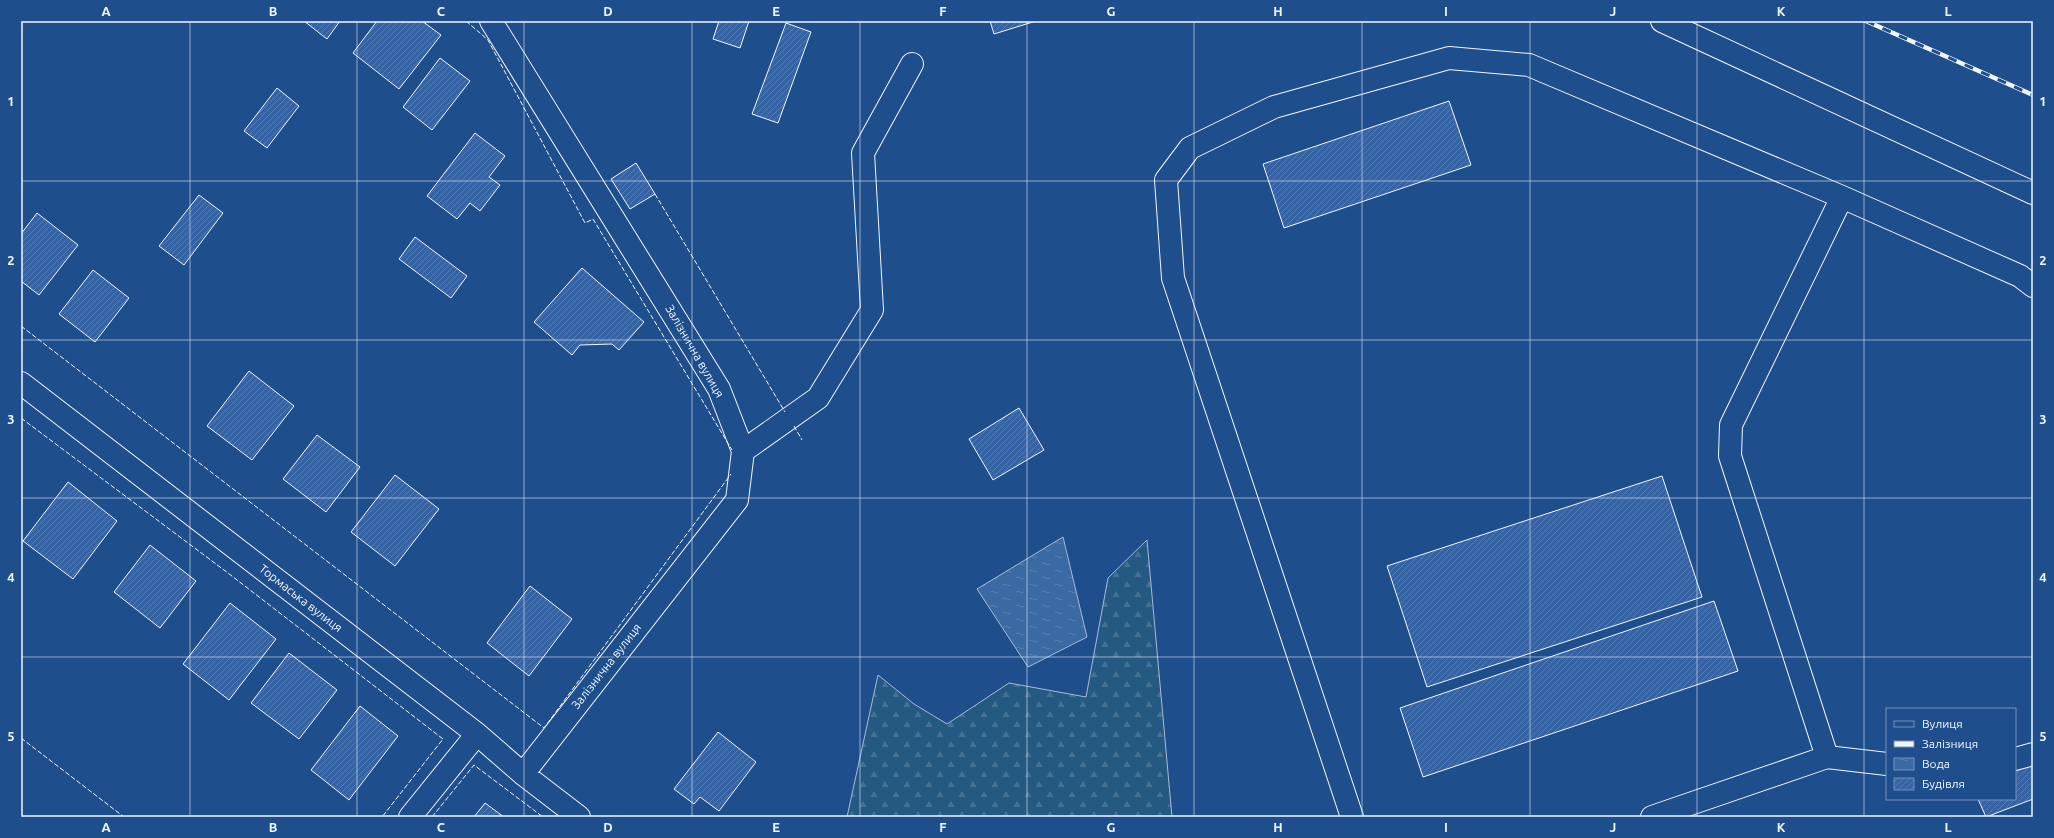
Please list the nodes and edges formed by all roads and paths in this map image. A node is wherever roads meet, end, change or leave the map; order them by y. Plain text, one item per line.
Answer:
1 (491, 21) edge
2 (1662, 21) edge
3 (912, 64) dead end
4 (2033, 193) edge
5 (1842, 197) junction
6 (2033, 286) edge
7 (21, 383) edge
8 (743, 451) junction
9 (477, 734) junction
10 (2033, 754) edge
11 (1827, 757) junction
12 (2016, 759) edge
13 (1886, 764) edge
14 (523, 774) junction
15 (410, 817) edge
16 (579, 817) edge
17 (1352, 817) edge
18 (1652, 817) edge

1 - 8 street, Залізнична вулиця
2 - 4 street
3 - 8 street
5 - 6 street
5 - 11 street
5 - 17 street
7 - 9 street, Тормаська вулиця
8 - 14 street, Залізнична вулиця
9 - 14 street, Тормаська вулиця
9 - 15 street
10 - 12 street
11 - 13 street
11 - 18 street
14 - 16 street, Тормаська вулиця

